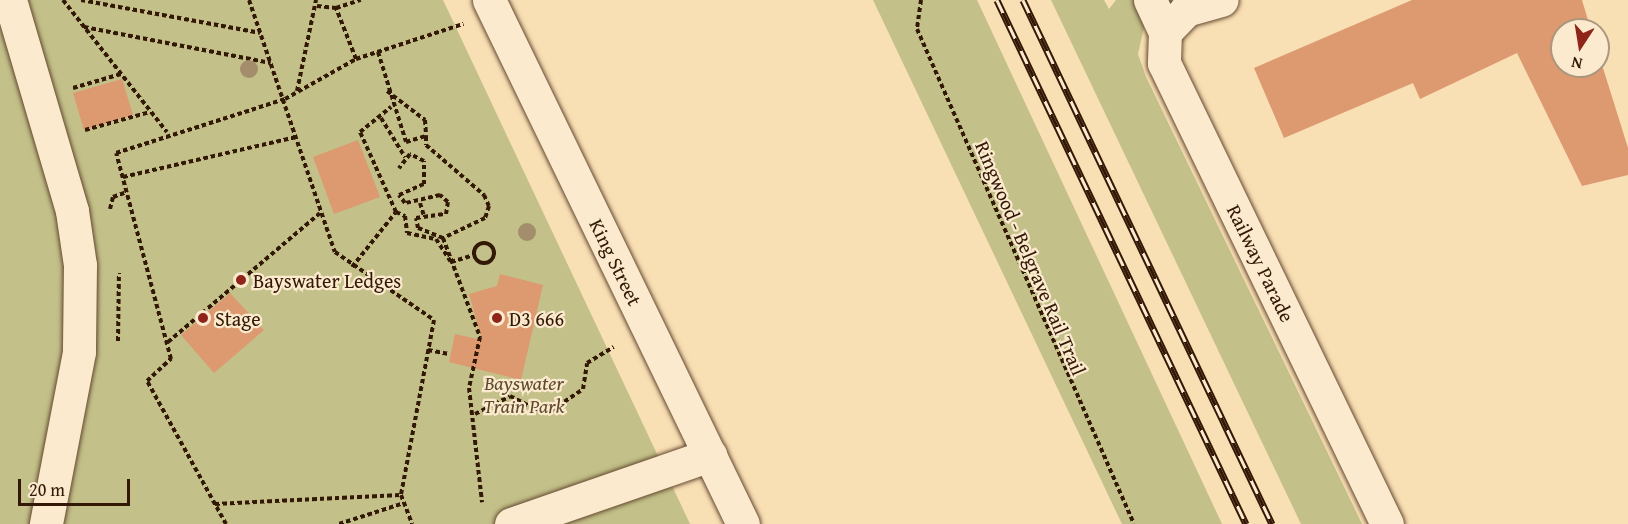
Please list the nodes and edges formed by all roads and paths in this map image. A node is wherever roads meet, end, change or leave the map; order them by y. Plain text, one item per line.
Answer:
1 (10, 0) edge
2 (63, 0) edge
3 (81, 0) edge
4 (249, 0) edge
5 (316, 0) edge
6 (361, 0) edge
7 (921, 0) edge
8 (1150, 0) edge
9 (1222, 0) edge
10 (317, 6) junction
11 (492, 7) edge
12 (336, 8) junction
13 (84, 27) junction
14 (1165, 32) junction
15 (261, 33) junction
16 (378, 52) junction
17 (356, 59) junction
18 (272, 63) junction
19 (121, 74) junction
20 (387, 91) junction
21 (297, 92) junction
22 (285, 99) junction
23 (73, 100) dead end
24 (391, 107) junction
25 (151, 112) junction
26 (381, 118) junction
27 (80, 121) dead end
28 (167, 132) junction
29 (426, 135) junction
30 (296, 137) junction
31 (405, 157) junction
32 (399, 168) dead end
33 (123, 177) junction
34 (420, 203) junction
35 (396, 212) junction
36 (320, 213) junction
37 (424, 216) junction
38 (443, 238) junction
39 (474, 255) junction
40 (451, 262) junction
41 (352, 267) junction
42 (168, 342) junction
43 (614, 347) dead end
44 (428, 350) junction
45 (448, 354) dead end
46 (475, 414) junction
47 (710, 455) junction
48 (400, 495) junction
49 (404, 503) junction
50 (215, 504) junction
51 (483, 507) dead end
52 (46, 524) edge
53 (225, 524) edge
54 (339, 524) edge
55 (412, 524) edge
56 (511, 524) edge
57 (743, 524) edge
58 (1134, 524) edge
59 (1387, 524) edge

1 - 52 street
2 - 13 path
3 - 15 path
4 - 15 path
5 - 10 path
6 - 12 path
7 - 58 path, Ringwood - Belgrave Rail Trail
8 - 14 street, Railway Parade
9 - 14 street
10 - 12 path
10 - 21 path
11 - 16 path
11 - 47 street, King Street
12 - 17 path
13 - 18 path
13 - 19 path
14 - 59 street, Railway Parade
15 - 18 path
16 - 17 path
16 - 20 path
17 - 21 path
18 - 22 path
19 - 23 path
19 - 25 path
20 - 24 path
20 - 29 path
21 - 22 path
22 - 28 path
22 - 30 path
24 - 26 path
24 - 29 path
25 - 27 path
25 - 28 path
26 - 31 path
26 - 35 path
28 - 33 path
29 - 38 path
30 - 33 path
30 - 36 path
31 - 32 path
31 - 34 path
33 - 42 path
34 - 37 path
34 - 37 path
35 - 40 path
35 - 41 path
36 - 41 path
36 - 42 path
37 - 38 path
38 - 40 path
39 - 39 path
39 - 40 path
40 - 46 path
41 - 44 path
42 - 50 path
43 - 46 path
44 - 45 path
44 - 48 path
46 - 51 path
47 - 56 street
47 - 57 street, King Street
48 - 49 path
48 - 50 path
49 - 54 path
49 - 55 path
50 - 53 path

